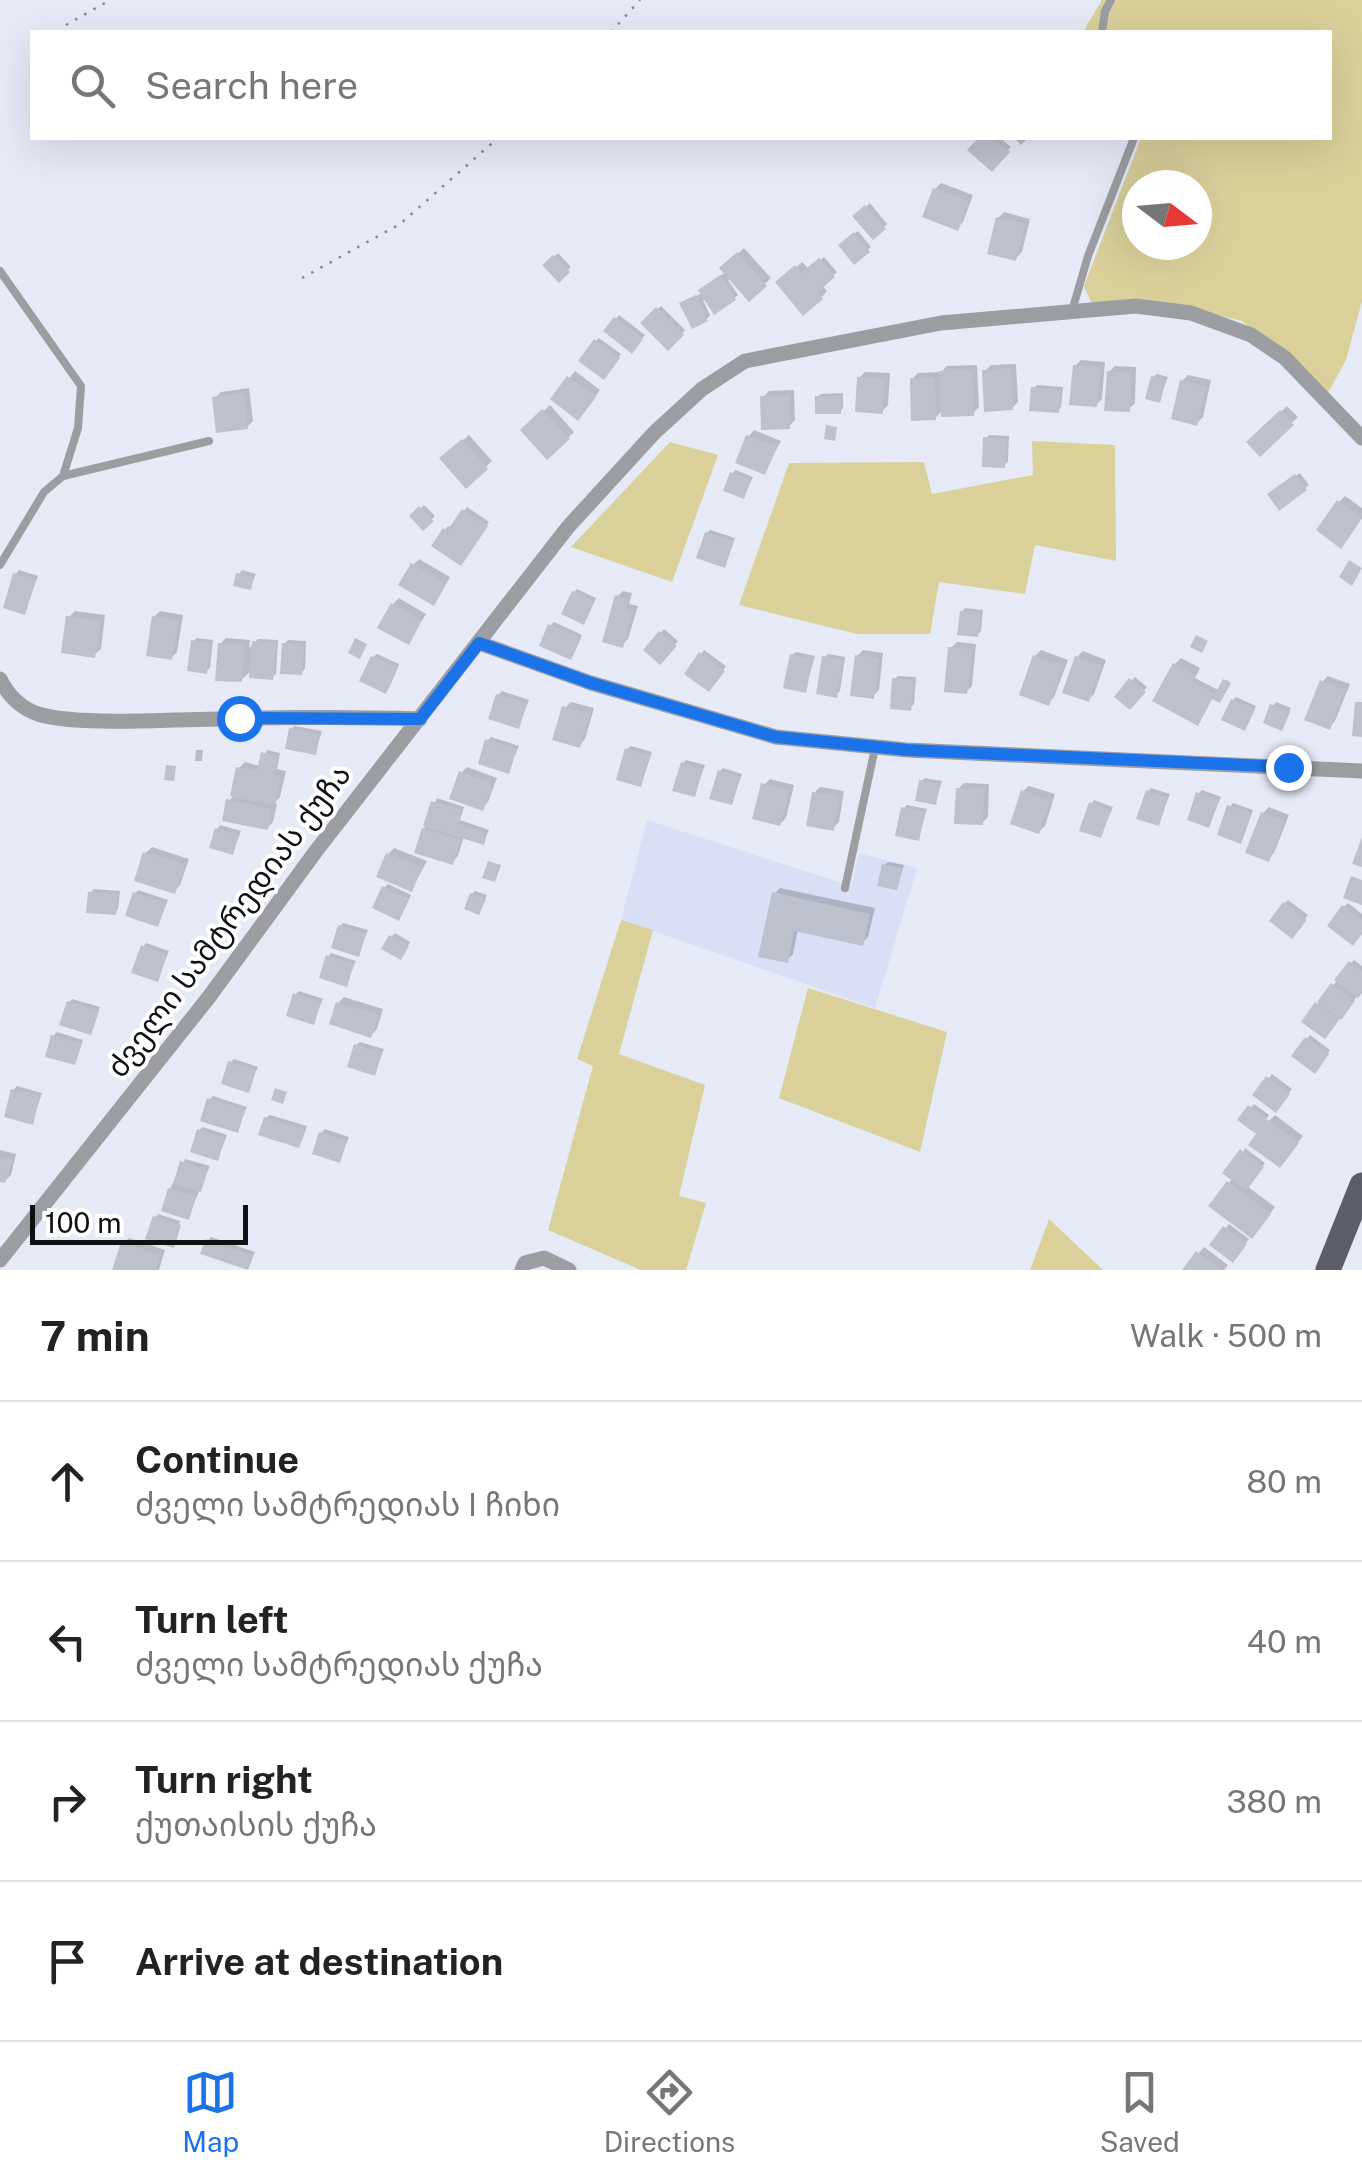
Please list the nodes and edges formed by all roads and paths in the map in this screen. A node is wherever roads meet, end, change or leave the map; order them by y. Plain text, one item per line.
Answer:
1 (110, 0) edge
2 (640, 0) edge
3 (1111, 0) edge
4 (66, 25) dead end
5 (613, 30) edge
6 (1102, 30) edge
7 (496, 140) edge
8 (1133, 140) edge
9 (0, 271) edge
10 (302, 278) dead end
11 (1072, 310) junction
12 (1362, 438) edge
13 (209, 441) dead end
14 (63, 476) junction
15 (0, 565) edge
16 (479, 643) junction
17 (0, 679) edge
18 (420, 719) junction
19 (875, 748) junction
20 (1362, 771) edge
21 (845, 888) dead end
22 (1362, 1185) edge
23 (0, 1260) edge
24 (522, 1270) edge
25 (569, 1270) edge
26 (1328, 1270) edge

1 - 4 path
2 - 5 path
3 - 6 lane
7 - 10 path
8 - 11 lane
9 - 14 lane
11 - 12 street, ძველი სამტრედიას ქუჩა
11 - 16 street, ძველი სამტრედიას ქუჩა
13 - 14 lane
14 - 15 lane
16 - 18 street, ძველი სამტრედიას ქუჩა
16 - 19 street
17 - 18 street
18 - 23 street, ძველი სამტრედიას ქუჩა
19 - 20 street
19 - 21 lane
22 - 26 main road
24 - 25 street

